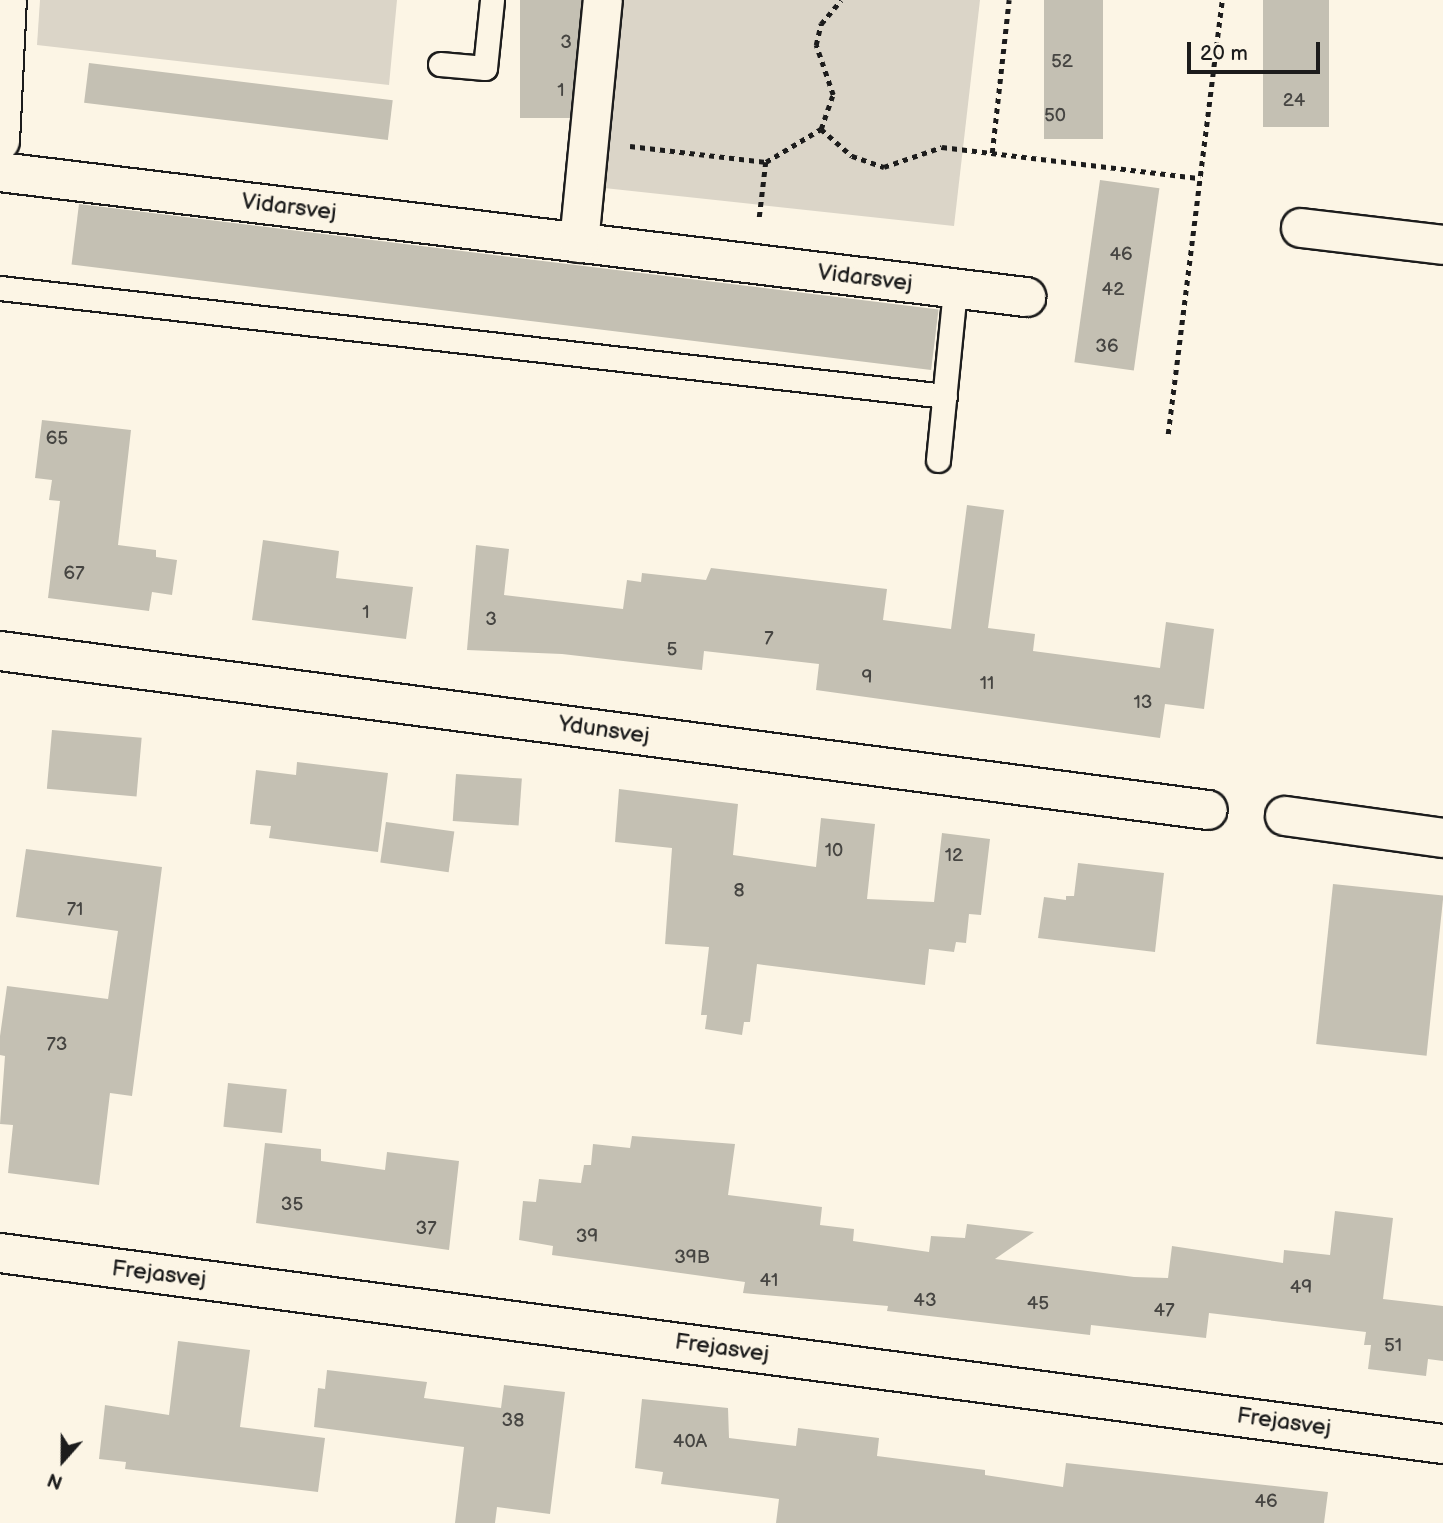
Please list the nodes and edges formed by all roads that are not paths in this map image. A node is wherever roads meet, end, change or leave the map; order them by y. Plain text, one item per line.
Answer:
1 (7, 0) edge
2 (492, 0) edge
3 (603, 0) edge
4 (440, 64) dead end
5 (0, 141) edge
6 (0, 172) edge
7 (1301, 228) dead end
8 (579, 243) junction
9 (1443, 245) edge
10 (0, 288) edge
11 (954, 290) junction
12 (1026, 297) dead end
13 (945, 396) junction
14 (938, 460) dead end
15 (0, 651) edge
16 (1208, 810) dead end
17 (1285, 816) dead end
18 (1443, 838) edge
19 (0, 1253) edge
20 (1443, 1444) edge

1 - 5 street
2 - 4 lane
3 - 8 street
6 - 8 street, Vidarsvej
7 - 9 street
8 - 11 street, Vidarsvej
10 - 13 lane
11 - 12 street, Vidarsvej
11 - 13 lane
13 - 14 lane
15 - 16 street, Ydunsvej
17 - 18 street
19 - 20 street, Frejasvej

